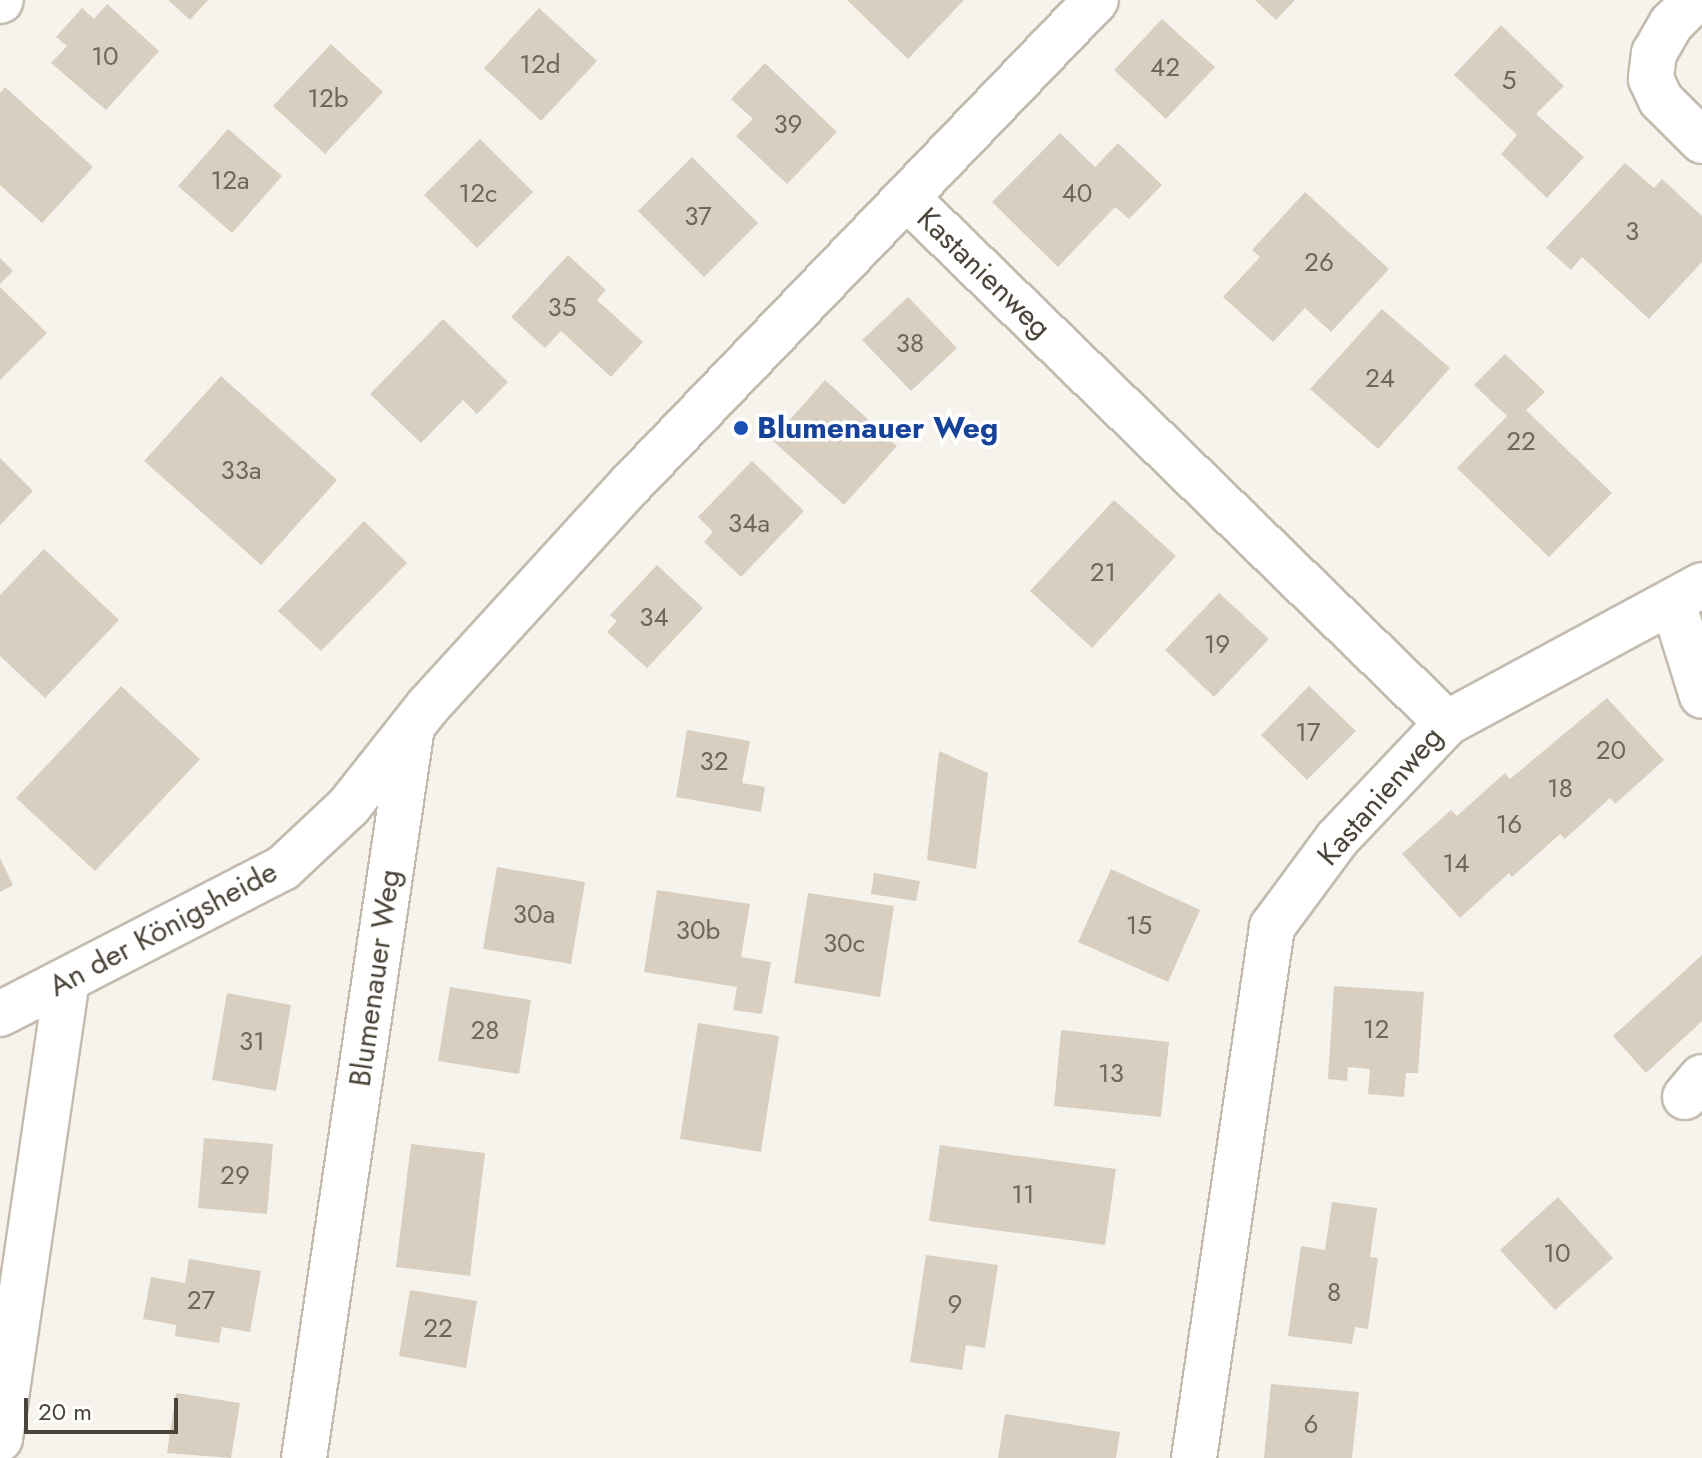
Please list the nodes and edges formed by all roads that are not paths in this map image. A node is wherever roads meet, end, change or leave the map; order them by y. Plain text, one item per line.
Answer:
1 (1096, 0) edge
2 (1695, 0) edge
3 (1702, 141) edge
4 (908, 199) junction
5 (1688, 594) edge
6 (1702, 696) edge
7 (1447, 723) junction
8 (412, 724) junction
9 (67, 981) junction
10 (0, 1014) edge
11 (0, 1439) edge
12 (304, 1458) edge
13 (1194, 1458) edge

1 - 4 street
2 - 3 street
4 - 7 street, Kastanienweg
4 - 8 street
5 - 6 street
5 - 7 street
7 - 13 street, Kastanienweg
8 - 9 street, An der Königsheide
8 - 12 street, Blumenauer Weg
9 - 10 street, An der Königsheide
9 - 11 street

